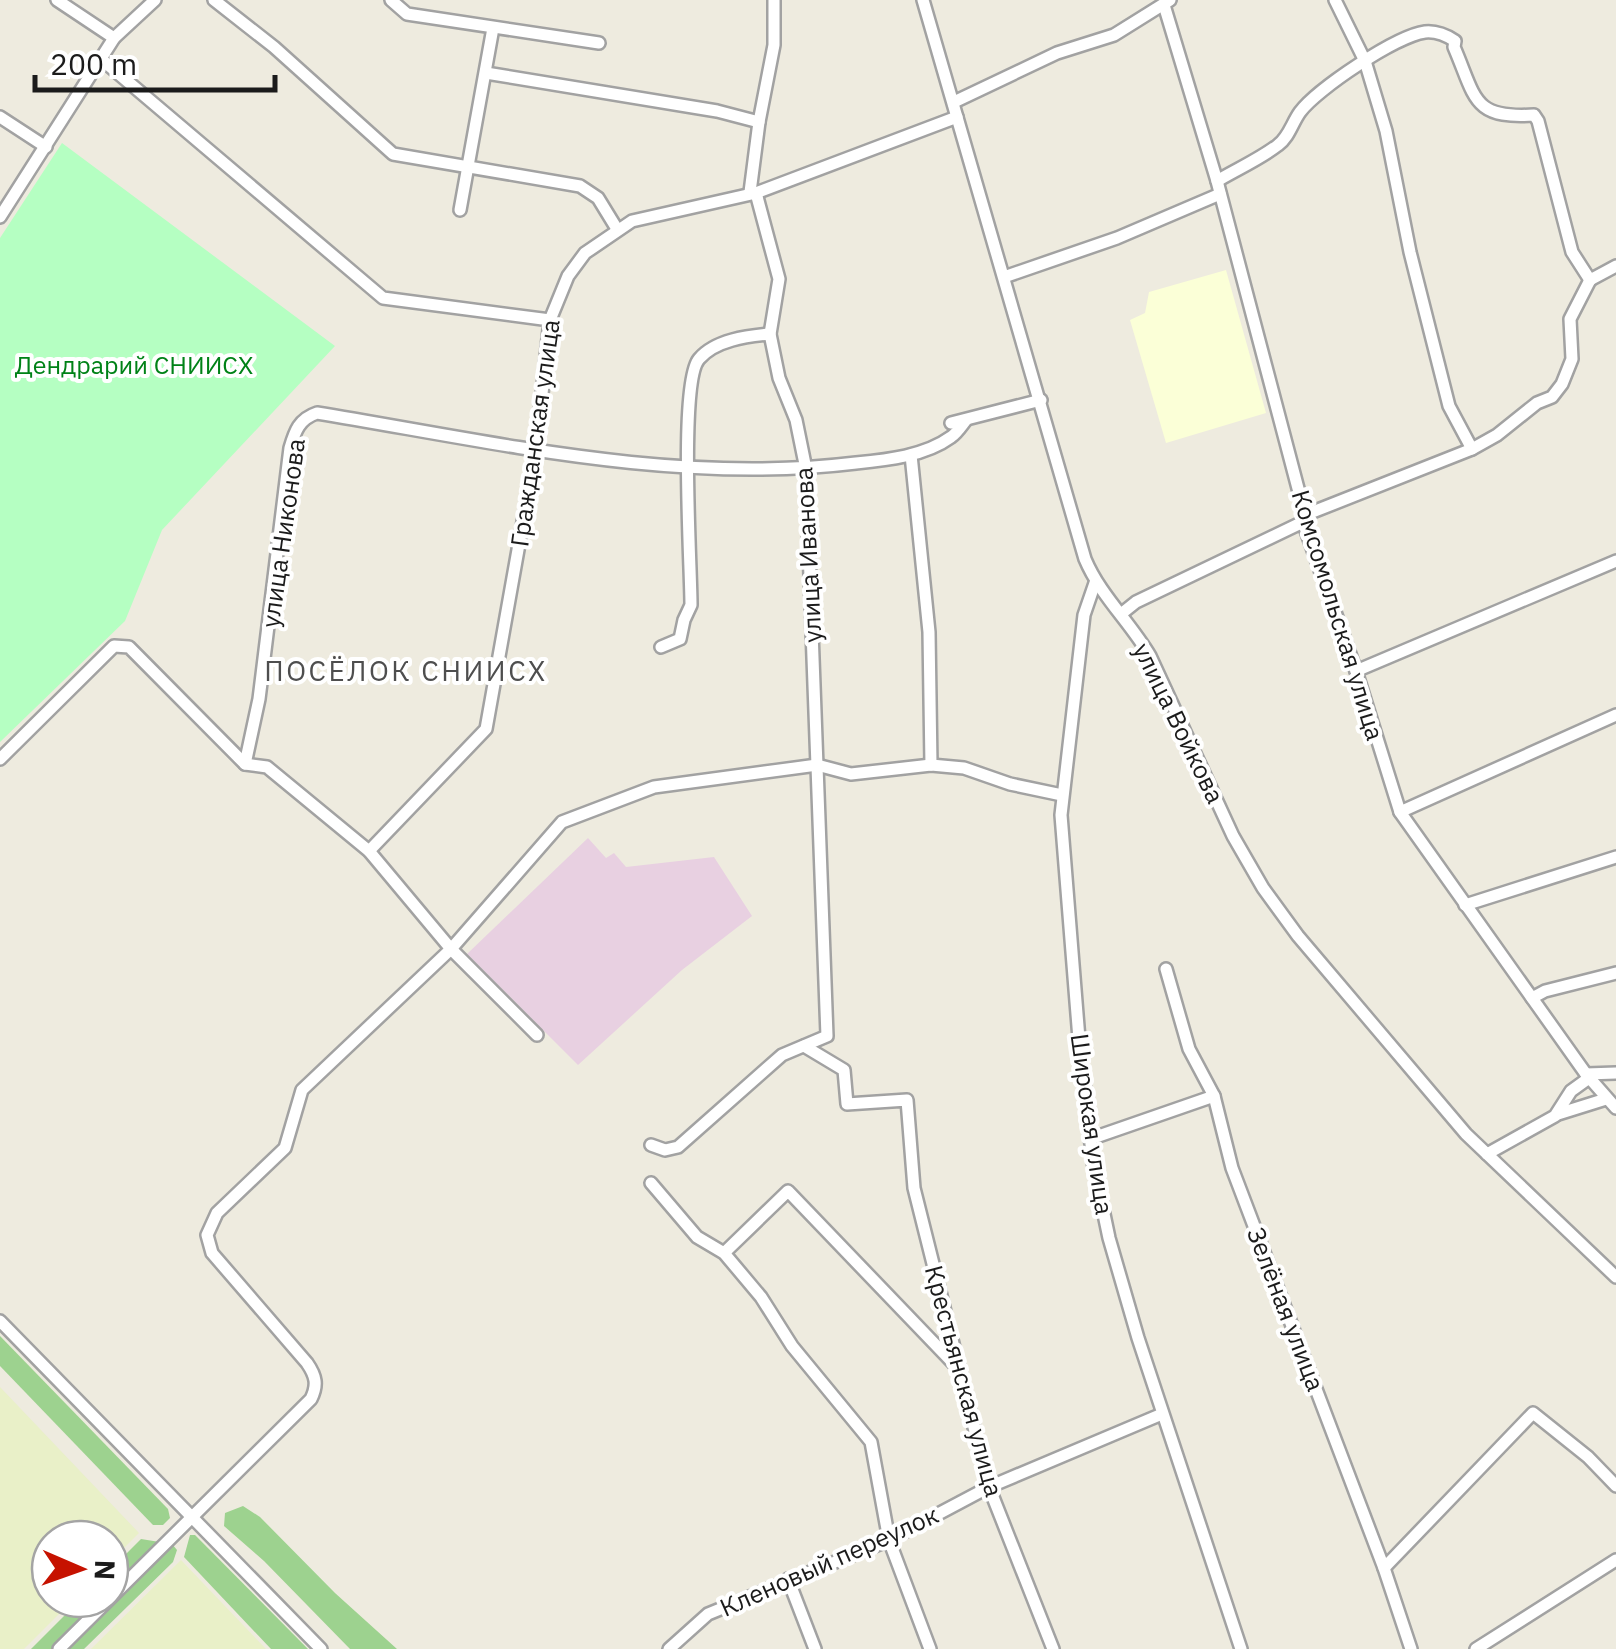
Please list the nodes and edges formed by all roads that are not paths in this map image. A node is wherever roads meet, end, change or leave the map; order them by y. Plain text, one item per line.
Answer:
1 (57, 0) edge
2 (155, 0) edge
3 (214, 0) edge
4 (390, 0) edge
5 (414, 0) edge
6 (774, 0) edge
7 (923, 0) edge
8 (1335, 0) edge
9 (1167, 2) edge
10 (407, 14) junction
11 (494, 28) junction
12 (114, 38) junction
13 (599, 43) dead end
14 (100, 58) junction
15 (1365, 61) junction
16 (486, 73) junction
17 (954, 102) junction
18 (0, 116) edge
19 (957, 117) junction
20 (758, 122) junction
21 (46, 147) junction
22 (471, 166) junction
23 (1218, 188) junction
24 (753, 192) junction
25 (460, 210) dead end
26 (0, 216) edge
27 (617, 228) junction
28 (1616, 266) edge
29 (1004, 277) junction
30 (1590, 280) junction
31 (550, 320) junction
32 (770, 334) junction
33 (1041, 400) junction
34 (966, 420) junction
35 (951, 424) dead end
36 (536, 449) junction
37 (1472, 449) junction
38 (911, 455) junction
39 (688, 466) junction
40 (806, 469) junction
41 (1304, 519) junction
42 (1616, 561) edge
43 (1094, 583) junction
44 (1121, 614) junction
45 (662, 647) dead end
46 (1356, 671) junction
47 (1616, 716) edge
48 (0, 759) edge
49 (245, 764) junction
50 (817, 765) junction
51 (931, 765) junction
52 (1062, 794) junction
53 (1400, 812) junction
54 (368, 852) junction
55 (1616, 857) edge
56 (1465, 905) junction
57 (451, 949) junction
58 (1166, 969) dead end
59 (1616, 973) edge
60 (1532, 998) junction
61 (536, 1035) dead end
62 (828, 1036) junction
63 (804, 1046) junction
64 (831, 1060) junction
65 (1614, 1073) edge
66 (1588, 1076) junction
67 (1214, 1096) junction
68 (1608, 1101) edge
69 (907, 1105) joint
70 (1555, 1116) junction
71 (1090, 1139) junction
72 (651, 1145) dead end
73 (1487, 1154) junction
74 (650, 1183) dead end
75 (724, 1253) junction
76 (1616, 1277) edge
77 (0, 1321) edge
78 (958, 1368) junction
79 (1162, 1414) junction
80 (1616, 1486) edge
81 (989, 1487) junction
82 (193, 1519) junction
83 (889, 1540) junction
84 (1616, 1560) edge
85 (1384, 1568) junction
86 (788, 1579) junction
87 (59, 1649) edge
88 (321, 1649) edge
89 (669, 1649) edge
90 (815, 1649) edge
91 (930, 1649) edge
92 (1053, 1649) edge
93 (1241, 1649) edge
94 (1410, 1649) edge
95 (1476, 1649) edge

1 - 12 street
2 - 12 street
3 - 22 street
4 - 10 street
5 - 10 street
6 - 20 street
7 - 17 street, улица Войкова
8 - 15 street
9 - 17 street
9 - 23 street, Комсомольская улица
10 - 11 street
11 - 13 street
11 - 16 street
12 - 14 street
14 - 21 street
14 - 31 street
15 - 23 street
15 - 30 street
15 - 37 street
16 - 20 street
16 - 22 street
17 - 19 street, улица Войкова
18 - 21 street
19 - 24 street, Гражданская улица
19 - 29 street, улица Войкова
20 - 24 street
21 - 26 street
22 - 25 street
22 - 27 street
23 - 29 street
23 - 41 street, Комсомольская улица
24 - 27 street, Гражданская улица
24 - 32 street, улица Иванова
27 - 31 street, Гражданская улица
28 - 30 street
29 - 33 street, улица Войкова
30 - 37 street
31 - 36 street, Гражданская улица
32 - 39 street
32 - 40 street, улица Иванова
33 - 34 street
33 - 43 street, улица Войкова
34 - 35 street
34 - 38 street
36 - 39 street
36 - 49 street, улица Никонова
36 - 54 street, Гражданская улица
37 - 41 street
38 - 40 street
38 - 51 street
39 - 40 street
39 - 45 street
40 - 50 street, улица Иванова
41 - 44 street
41 - 46 street, Комсомольская улица
42 - 46 street
43 - 44 street, улица Войкова
43 - 52 street, Широкая улица
44 - 73 street, улица Войкова
46 - 53 street, Комсомольская улица
47 - 53 street
48 - 49 street
49 - 54 street
50 - 51 street
50 - 57 street
50 - 62 street, улица Иванова
51 - 52 street
52 - 71 street, Широкая улица
53 - 56 street, Комсомольская улица
54 - 57 street
55 - 56 street
56 - 60 street, Комсомольская улица
57 - 61 street
57 - 82 street
58 - 67 street, Зелёная улица
59 - 60 street
60 - 66 street, Комсомольская улица
62 - 63 street
62 - 64 street, улица Иванова
63 - 64 street
63 - 72 street
64 - 69 street, улица Иванова
65 - 66 street
65 - 68 street
66 - 68 street, Комсомольская улица
66 - 70 street
67 - 71 street
67 - 85 street, Зелёная улица
68 - 70 street
69 - 78 street, Крестьянская улица
70 - 73 street
71 - 79 street, Широкая улица
73 - 76 street, улица Войкова
74 - 75 street
75 - 78 street
75 - 83 street
77 - 82 street
78 - 81 street, Крестьянская улица
79 - 81 street, Кленовый переулок
79 - 93 street, Широкая улица
80 - 85 street
81 - 83 street, Кленовый переулок
81 - 92 street, Крестьянская улица
82 - 87 street
82 - 88 street
83 - 86 street, Кленовый переулок
83 - 91 street
84 - 95 street
85 - 94 street, Зелёная улица
86 - 89 street, Кленовый переулок
86 - 90 street

